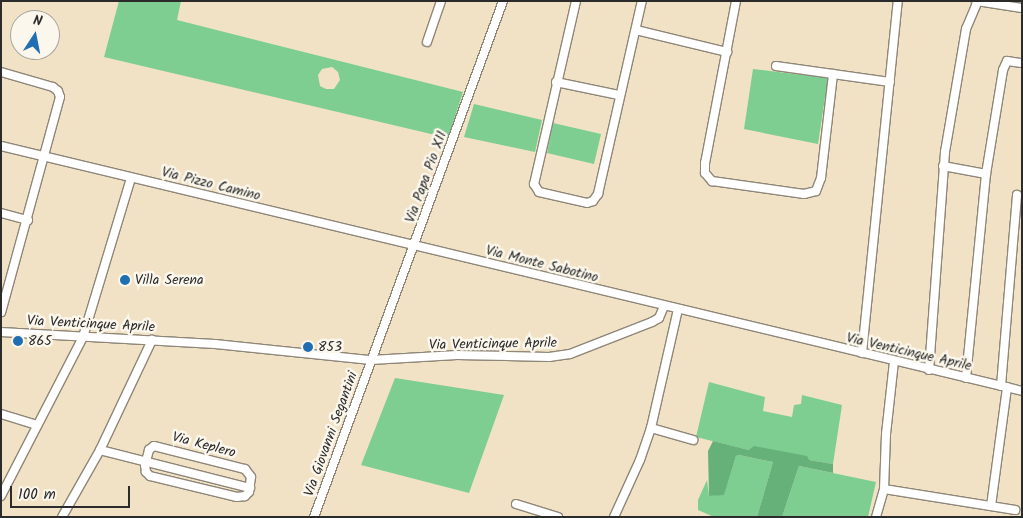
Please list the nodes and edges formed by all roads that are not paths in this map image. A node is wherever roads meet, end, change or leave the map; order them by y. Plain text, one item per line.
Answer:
1 (441, 1) edge
2 (503, 1) edge
3 (576, 1) edge
4 (642, 1) edge
5 (736, 1) edge
6 (898, 1) edge
7 (977, 1) edge
8 (1022, 8) edge
9 (636, 30) junction
10 (427, 42) dead end
11 (727, 52) junction
12 (1022, 63) edge
13 (776, 66) dead end
14 (1, 72) edge
15 (833, 74) junction
16 (556, 82) junction
17 (890, 82) junction
18 (620, 95) junction
19 (1, 146) edge
20 (45, 156) junction
21 (943, 166) junction
22 (986, 174) junction
23 (130, 178) junction
24 (1017, 195) dead end
25 (1, 213) edge
26 (28, 220) junction
27 (415, 246) junction
28 (664, 306) junction
29 (678, 309) junction
30 (1, 312) edge
31 (1, 332) edge
32 (83, 336) junction
33 (152, 340) junction
34 (862, 354) junction
35 (371, 360) junction
36 (894, 362) junction
37 (929, 370) junction
38 (966, 378) junction
39 (1004, 387) junction
40 (1022, 391) edge
41 (1, 414) edge
42 (37, 425) junction
43 (651, 428) junction
44 (693, 440) dead end
45 (100, 450) junction
46 (146, 461) junction
47 (250, 488) junction
48 (884, 489) junction
49 (1, 496) edge
50 (516, 504) dead end
51 (991, 506) junction
52 (1015, 510) dead end
53 (62, 517) edge
54 (314, 517) edge
55 (558, 517) edge
56 (614, 517) edge
57 (876, 517) edge

1 - 10 street
2 - 27 street, Via Papa Pio XII
3 - 16 street
4 - 9 street
5 - 11 street
6 - 17 street
7 - 8 street
7 - 21 street
9 - 11 street
9 - 18 street
11 - 15 street
12 - 22 street
13 - 15 street
14 - 20 street
15 - 17 street
16 - 18 street
16 - 18 street
17 - 34 street
19 - 20 street, Via Pizzo Camino
20 - 23 street, Via Pizzo Camino
20 - 26 street
21 - 22 street
21 - 37 street
22 - 38 street
23 - 27 street, Via Pizzo Camino
23 - 32 street
24 - 39 street
25 - 26 street
26 - 30 street
27 - 28 street, Via Monte Sabotino
27 - 35 street, Via Papa Pio XII
28 - 29 street, Via Venticinque Aprile
28 - 35 street, Via Venticinque Aprile
29 - 34 street, Via Venticinque Aprile
29 - 43 street
31 - 32 street, Via Venticinque Aprile
32 - 33 street, Via Venticinque Aprile
32 - 42 street
33 - 35 street, Via Venticinque Aprile
33 - 45 street
34 - 36 street, Via Venticinque Aprile
35 - 54 street, Via Giovanni Segantini
36 - 37 street, Via Venticinque Aprile
36 - 48 street
37 - 38 street, Via Venticinque Aprile
38 - 39 street, Via Venticinque Aprile
39 - 40 street, Via Venticinque Aprile
39 - 51 street
41 - 42 street
42 - 49 street
43 - 44 street
43 - 56 street
45 - 46 street
45 - 53 street
46 - 47 street
46 - 47 street
46 - 47 street, Via Keplero
48 - 51 street
48 - 57 street
50 - 55 street
51 - 52 street

